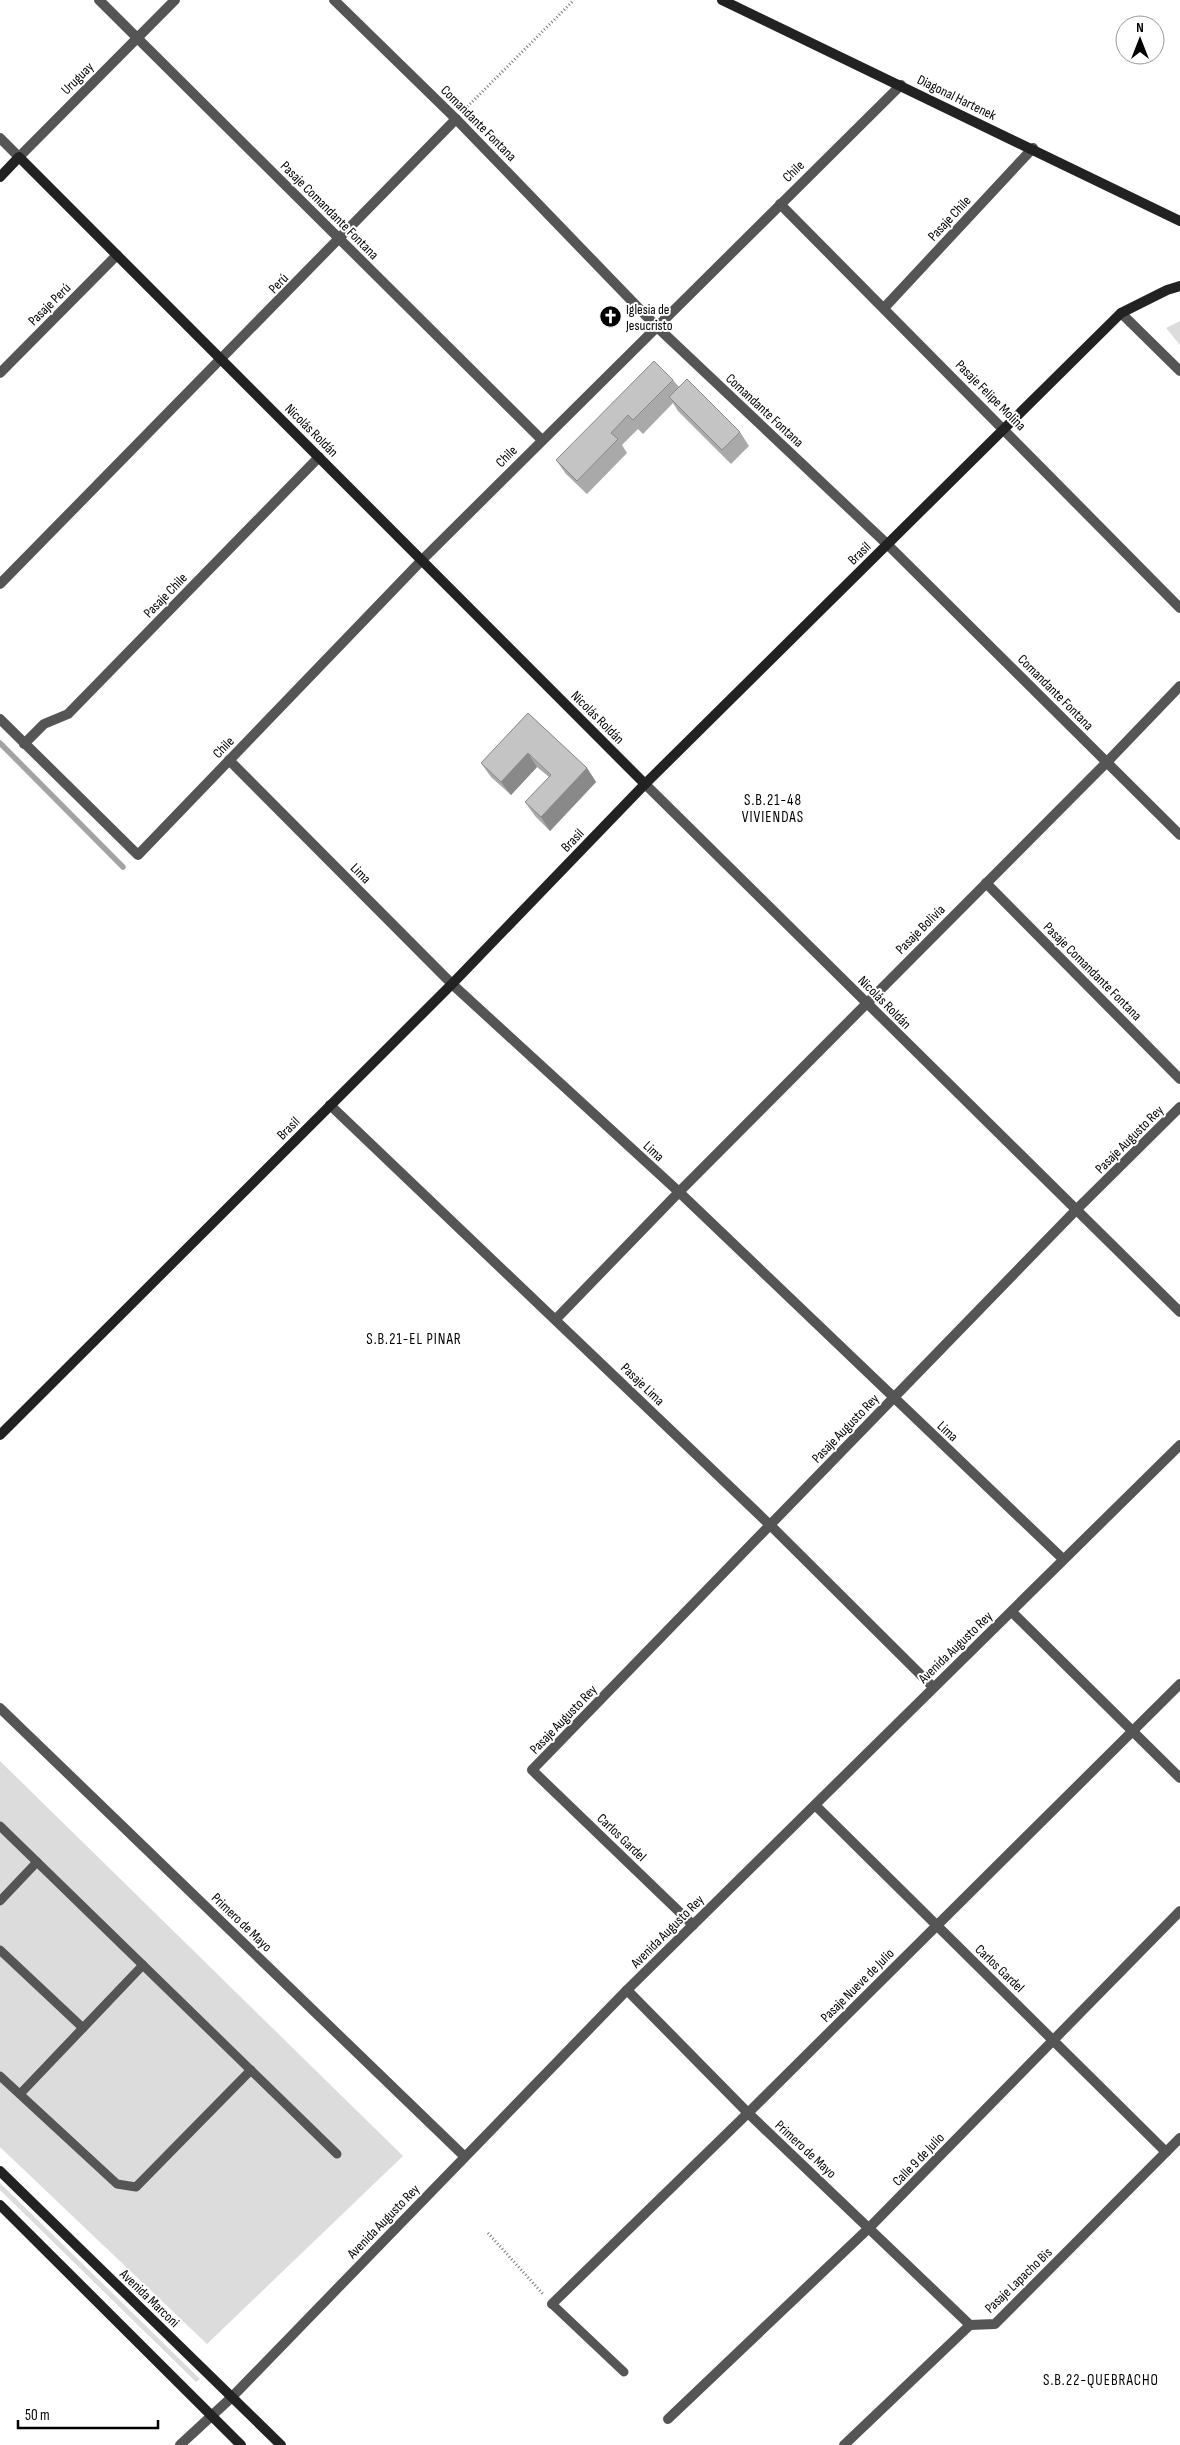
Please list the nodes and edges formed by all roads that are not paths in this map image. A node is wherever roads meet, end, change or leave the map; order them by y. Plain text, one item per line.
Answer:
1 (99, 0) edge
2 (175, 0) edge
3 (334, 0) edge
4 (722, 0) edge
5 (137, 38) junction
6 (901, 85) junction
7 (456, 119) junction
8 (0, 138) edge
9 (1033, 148) junction
10 (19, 157) junction
11 (0, 177) edge
12 (780, 204) junction
13 (1180, 220) edge
14 (340, 239) junction
15 (117, 255) junction
16 (1180, 286) edge
17 (884, 307) junction
18 (1120, 313) junction
19 (656, 326) junction
20 (222, 360) junction
21 (1180, 370) edge
22 (0, 373) edge
23 (1004, 428) junction
24 (542, 440) junction
25 (319, 457) junction
26 (888, 545) junction
27 (422, 560) junction
28 (0, 584) edge
29 (1180, 608) edge
30 (1180, 686) edge
31 (0, 718) edge
32 (24, 744) junction
33 (229, 760) junction
34 (1107, 762) junction
35 (645, 784) junction
36 (1180, 835) edge
37 (986, 883) junction
38 (452, 984) junction
39 (866, 1003) junction
40 (1180, 1079) edge
41 (330, 1105) junction
42 (1180, 1107) edge
43 (679, 1192) junction
44 (1076, 1210) junction
45 (1180, 1312) edge
46 (556, 1319) junction
47 (893, 1398) junction
48 (0, 1435) edge
49 (1180, 1445) edge
50 (770, 1525) junction
51 (1064, 1559) junction
52 (1012, 1612) junction
53 (1180, 1684) edge
54 (933, 1687) junction
55 (0, 1708) edge
56 (1133, 1732) junction
57 (532, 1770) joint
58 (1180, 1778) edge
59 (814, 1805) junction
60 (0, 1826) edge
61 (37, 1862) junction
62 (0, 1901) edge
63 (1180, 1912) edge
64 (693, 1925) junction
65 (936, 1925) junction
66 (0, 1950) edge
67 (144, 1965) junction
68 (627, 1990) junction
69 (83, 2028) junction
70 (1054, 2040) junction
71 (251, 2070) junction
72 (0, 2076) edge
73 (20, 2094) junction
74 (748, 2113) junction
75 (1180, 2138) edge
76 (1166, 2152) junction
77 (337, 2154) dead end
78 (464, 2156) junction
79 (0, 2171) edge
80 (0, 2205) edge
81 (870, 2227) junction
82 (552, 2304) joint
83 (970, 2325) junction
84 (624, 2372) dead end
85 (232, 2397) junction
86 (212, 2416) junction
87 (668, 2419) dead end
88 (180, 2445) edge
89 (241, 2445) edge
90 (280, 2445) edge
91 (844, 2445) edge

1 - 5 street, Pasaje Comandante Fontana
2 - 5 street, Uruguay
3 - 7 street, Comandante Fontana
4 - 6 street, Diagonal Hartenek
5 - 10 street, Uruguay
5 - 14 street, Pasaje Comandante Fontana
6 - 9 street, Diagonal Hartenek
6 - 12 street, Chile
7 - 14 street, Perú
7 - 19 street, Comandante Fontana
8 - 10 street, Nicolás Roldán
9 - 13 street, Diagonal Hartenek
9 - 17 street, Pasaje Chile
10 - 11 street, Uruguay
10 - 15 street, Nicolás Roldán
12 - 17 street, Pasaje Felipe Molina
12 - 19 street, Chile
14 - 20 street, Perú
14 - 24 street, Pasaje Comandante Fontana
15 - 20 street, Nicolás Roldán
15 - 22 street, Pasaje Perú
16 - 18 street, Brasil
17 - 23 street, Pasaje Felipe Molina
18 - 21 street
18 - 23 street, Brasil
19 - 24 street, Chile
19 - 26 street, Comandante Fontana
20 - 25 street, Nicolás Roldán
20 - 28 street, Perú
23 - 26 street, Brasil
23 - 29 street, Pasaje Felipe Molina
24 - 27 street, Chile
25 - 27 street, Nicolás Roldán
25 - 32 street, Pasaje Chile
26 - 34 street, Comandante Fontana
26 - 35 street, Brasil
27 - 33 street, Chile
27 - 35 street, Nicolás Roldán
30 - 34 street, Pasaje Bolivia
31 - 32 street
32 - 33 street, Chile
33 - 38 street, Lima
34 - 36 street, Comandante Fontana
34 - 37 street, Pasaje Bolivia
35 - 38 street, Brasil
35 - 39 street, Nicolás Roldán
37 - 39 street, Pasaje Bolivia
37 - 40 street, Pasaje Comandante Fontana
38 - 41 street, Brasil
38 - 43 street, Lima
39 - 43 street, Pasaje Bolivia
39 - 44 street, Nicolás Roldán
41 - 46 street, Pasaje Lima
41 - 48 street, Brasil
42 - 44 street, Pasaje Augusto Rey
43 - 46 street, Pasaje Bolivia
43 - 47 street, Lima
44 - 45 street, Nicolás Roldán
44 - 47 street, Pasaje Augusto Rey
46 - 50 street, Pasaje Lima
47 - 50 street, Pasaje Augusto Rey
47 - 51 street, Lima
49 - 51 street, Avenida Augusto Rey
50 - 54 street, Pasaje Lima
50 - 57 street, Pasaje Augusto Rey
51 - 52 street, Avenida Augusto Rey
52 - 54 street, Avenida Augusto Rey
52 - 56 street
53 - 56 street, Pasaje Nueve de Julio
54 - 59 street, Avenida Augusto Rey
55 - 78 street, Primero de Mayo
56 - 58 street
56 - 65 street, Pasaje Nueve de Julio
57 - 64 street, Carlos Gardel
59 - 64 street, Avenida Augusto Rey
59 - 65 street, Carlos Gardel
60 - 61 lane
61 - 62 lane
61 - 67 lane
63 - 70 street, Calle 9 de Julio
64 - 68 street, Avenida Augusto Rey
65 - 70 street, Carlos Gardel
65 - 74 street, Pasaje Nueve de Julio
66 - 69 lane
67 - 69 lane
67 - 71 lane
68 - 74 street, Primero de Mayo
68 - 78 street, Avenida Augusto Rey
69 - 73 lane
70 - 76 street, Carlos Gardel
70 - 81 street, Calle 9 de Julio
71 - 73 lane
71 - 77 lane
72 - 73 lane
74 - 81 street, Primero de Mayo
74 - 82 street, Pasaje Nueve de Julio
75 - 76 street, Pasaje Lapacho Bis
76 - 83 street, Pasaje Lapacho Bis
78 - 85 street, Avenida Augusto Rey
79 - 85 street, Avenida Marconi
80 - 86 street
81 - 83 street, Primero de Mayo
81 - 87 street, Calle 9 de Julio
82 - 84 lane
83 - 91 street
85 - 86 street, Avenida Augusto Rey
85 - 90 street, Avenida Marconi
86 - 88 street, Avenida Augusto Rey
86 - 89 street

